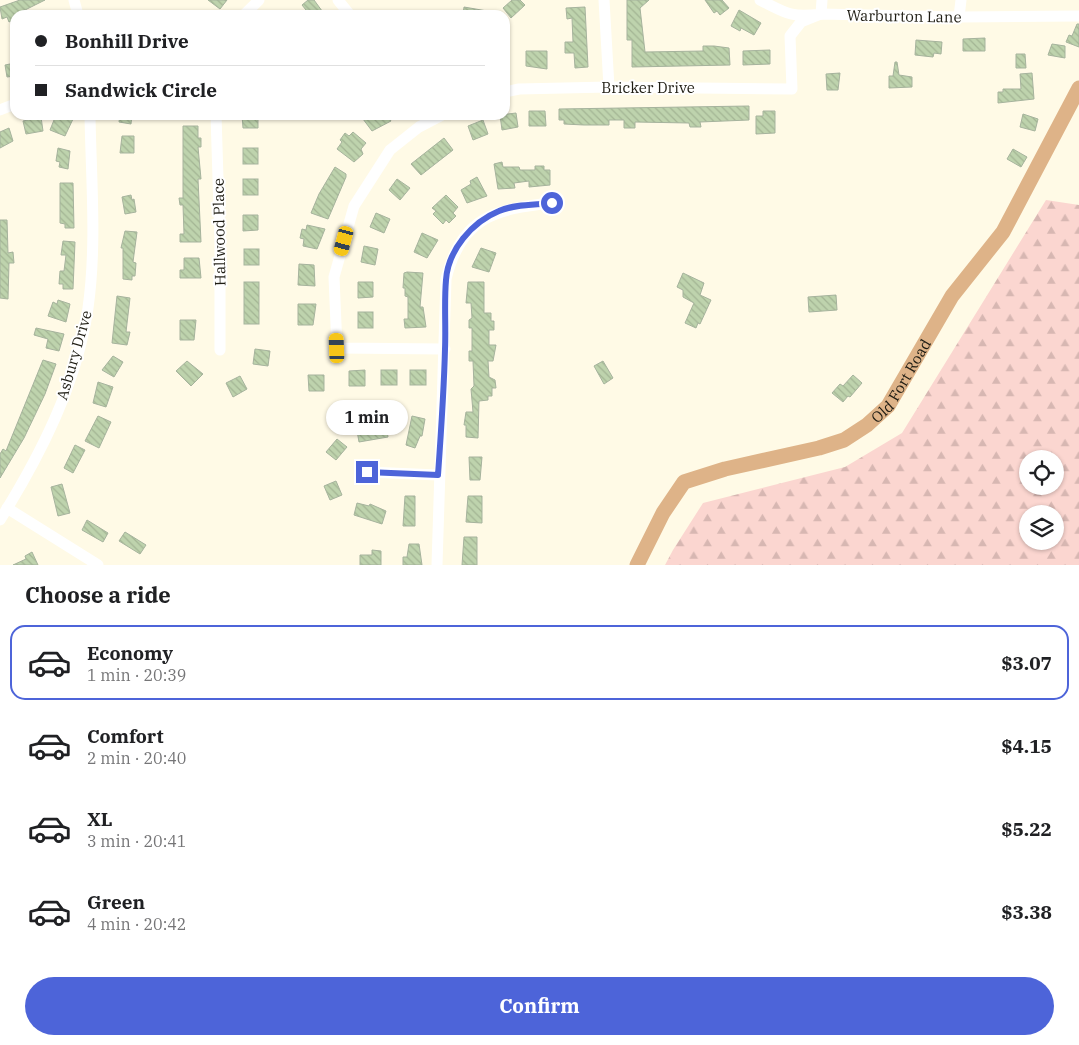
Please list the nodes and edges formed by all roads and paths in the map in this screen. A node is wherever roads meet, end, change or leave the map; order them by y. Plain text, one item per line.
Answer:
1 (259, 0) edge
2 (338, 0) edge
3 (604, 0) edge
4 (760, 0) edge
5 (822, 0) edge
6 (961, 0) edge
7 (249, 10) edge
8 (346, 10) edge
9 (820, 14) junction
10 (1079, 16) edge
11 (959, 17) junction
12 (609, 86) junction
13 (1079, 88) edge
14 (792, 89) joint
15 (510, 91) edge
16 (90, 120) edge
17 (216, 120) edge
18 (432, 120) edge
19 (552, 203) dead end
20 (445, 349) junction
21 (220, 350) dead end
22 (367, 472) dead end
23 (438, 475) junction
24 (7, 508) junction
25 (0, 520) edge
26 (98, 565) edge
27 (437, 565) edge
28 (637, 565) edge

1 - 7 street
2 - 8 street
3 - 12 street
4 - 9 street
5 - 9 street
6 - 11 street
9 - 11 street, Warburton Lane
9 - 14 street, Warburton Lane
10 - 11 street, Warburton Lane
12 - 14 street, Bricker Drive
12 - 15 street, Bricker Drive
13 - 28 main road, Old Fort Road
16 - 24 street, Asbury Drive
17 - 21 street, Hallwood Place
18 - 20 street
19 - 20 street
20 - 23 street
22 - 23 street
23 - 27 street
24 - 25 street, Asbury Drive
24 - 26 street

